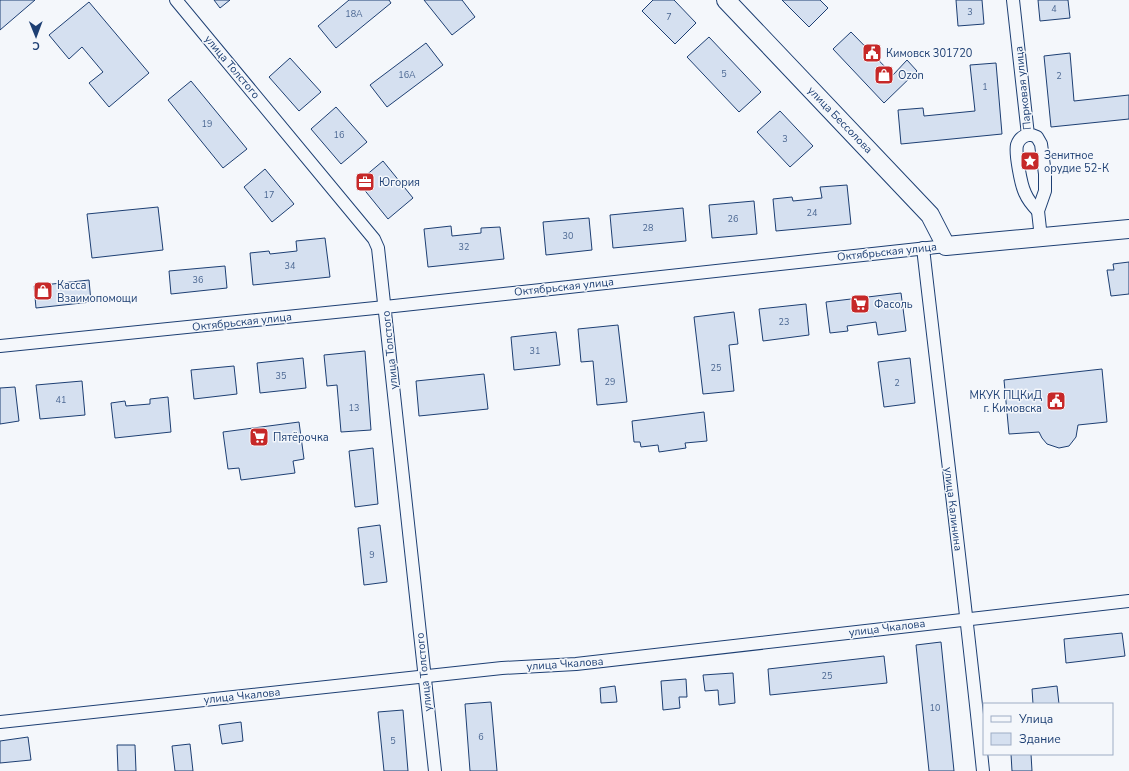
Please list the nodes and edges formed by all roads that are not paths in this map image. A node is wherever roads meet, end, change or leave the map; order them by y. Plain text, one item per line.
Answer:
1 (176, 0) edge
2 (726, 0) edge
3 (1013, 0) edge
4 (1028, 135) junction
5 (1038, 211) junction
6 (1129, 229) edge
7 (1041, 238) junction
8 (946, 246) junction
9 (923, 248) junction
10 (385, 307) junction
11 (0, 346) edge
12 (1129, 601) edge
13 (967, 619) junction
14 (424, 677) junction
15 (0, 722) edge
16 (435, 771) edge
17 (983, 771) edge

1 - 10 street, улица Толстого
2 - 8 main road, улица Бессолова
3 - 4 street, Парковая улица
4 - 5 street, Парковая улица
4 - 5 street
5 - 7 street, Парковая улица
6 - 7 main road, Октябрьская улица
7 - 8 main road, Октябрьская улица
8 - 9 street, Октябрьская улица
9 - 10 street, Октябрьская улица
9 - 13 street, улица Калинина
10 - 11 street, Октябрьская улица
10 - 14 street, улица Толстого
12 - 13 street, улица Чкалова
13 - 14 street, улица Чкалова
13 - 17 street, улица Калинина
14 - 15 street, улица Чкалова
14 - 16 street, улица Толстого

